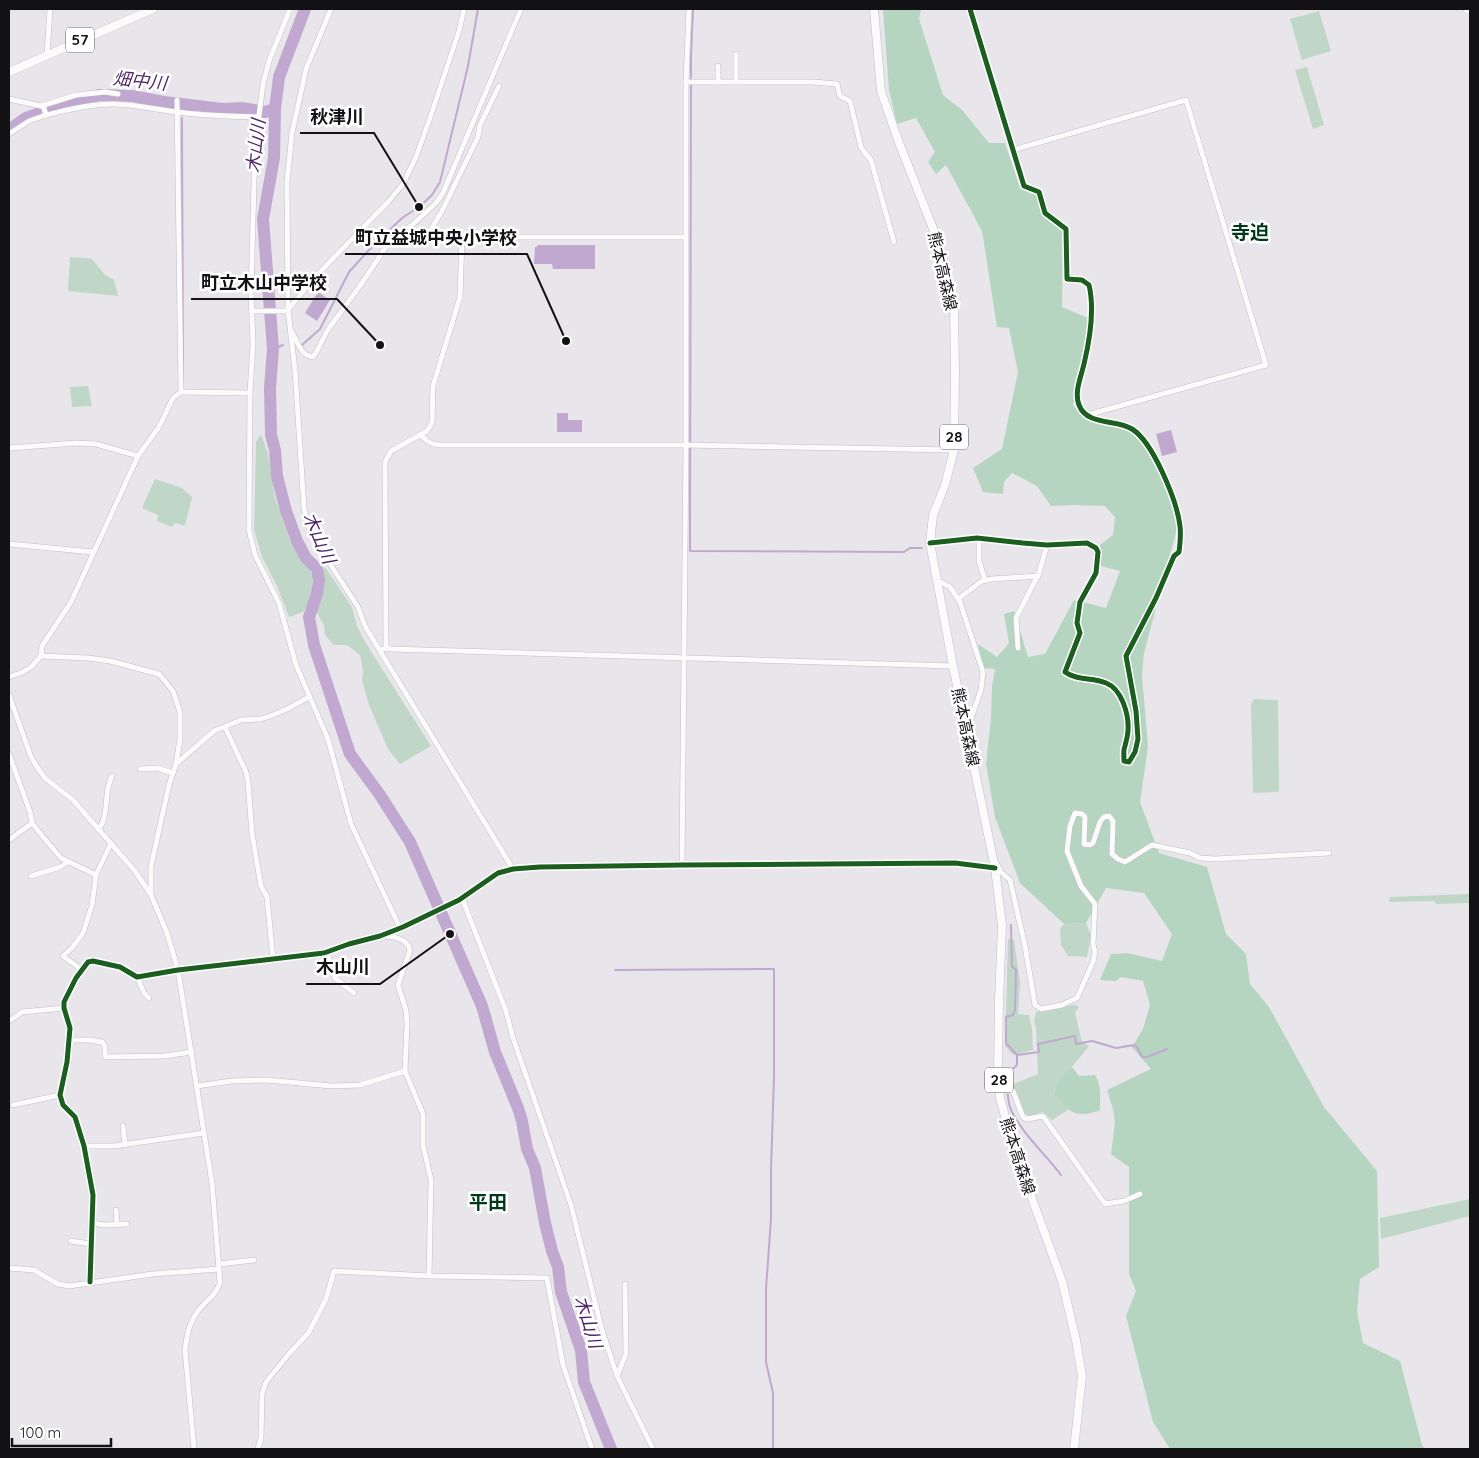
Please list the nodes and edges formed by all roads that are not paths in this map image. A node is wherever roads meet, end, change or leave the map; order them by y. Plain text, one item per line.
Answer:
1 (50, 9) edge
2 (152, 9) edge
3 (290, 9) edge
4 (330, 9) edge
5 (464, 9) edge
6 (521, 9) edge
7 (689, 9) edge
8 (874, 9) edge
9 (970, 9) edge
10 (47, 54) junction
11 (736, 54) dead end
12 (718, 66) dead end
13 (9, 72) edge
14 (686, 82) junction
15 (718, 82) junction
16 (736, 82) junction
17 (499, 86) dead end
18 (118, 94) dead end
19 (9, 99) edge
20 (177, 100) dead end
21 (43, 106) junction
22 (177, 110) junction
23 (45, 115) junction
24 (258, 115) junction
25 (9, 134) edge
26 (1014, 150) junction
27 (462, 237) junction
28 (685, 237) junction
29 (894, 242) dead end
30 (287, 310) junction
31 (252, 311) junction
32 (290, 330) junction
33 (181, 392) junction
34 (250, 393) junction
35 (1086, 415) junction
36 (421, 436) junction
37 (686, 445) junction
38 (9, 448) edge
39 (954, 450) junction
40 (138, 456) junction
41 (979, 538) junction
42 (930, 543) junction
43 (9, 544) edge
44 (1047, 544) junction
45 (93, 552) junction
46 (1038, 576) junction
47 (937, 580) junction
48 (985, 580) junction
49 (958, 598) junction
50 (386, 648) junction
51 (1018, 648) dead end
52 (380, 651) junction
53 (41, 656) junction
54 (684, 658) junction
55 (953, 666) junction
56 (9, 677) edge
57 (9, 695) edge
58 (309, 697) junction
59 (225, 726) junction
60 (967, 730) junction
61 (9, 754) edge
62 (176, 764) junction
63 (140, 769) dead end
64 (173, 773) junction
65 (112, 776) dead end
66 (32, 823) junction
67 (99, 829) junction
68 (9, 840) edge
69 (111, 843) junction
70 (1329, 853) dead end
71 (68, 862) junction
72 (995, 864) junction
73 (682, 865) junction
74 (513, 869) junction
75 (31, 876) dead end
76 (96, 876) junction
77 (151, 895) junction
78 (460, 899) junction
79 (402, 927) junction
80 (380, 936) junction
81 (328, 952) junction
82 (273, 958) junction
83 (82, 970) junction
84 (178, 970) junction
85 (138, 978) junction
86 (354, 993) dead end
87 (148, 998) dead end
88 (64, 1008) junction
89 (9, 1021) edge
90 (69, 1040) junction
91 (192, 1052) junction
92 (405, 1071) junction
93 (197, 1086) junction
94 (1000, 1091) junction
95 (60, 1095) junction
96 (13, 1105) dead end
97 (123, 1126) dead end
98 (204, 1133) junction
99 (125, 1145) junction
100 (84, 1146) junction
101 (1140, 1194) dead end
102 (116, 1210) dead end
103 (92, 1224) junction
104 (117, 1224) junction
105 (126, 1224) dead end
106 (72, 1242) dead end
107 (90, 1244) junction
108 (254, 1260) dead end
109 (219, 1267) junction
110 (9, 1268) edge
111 (429, 1276) junction
112 (90, 1282) junction
113 (625, 1284) dead end
114 (617, 1376) junction
115 (194, 1449) edge
116 (258, 1449) edge
117 (592, 1449) edge
118 (653, 1449) edge
119 (1074, 1449) edge

1 - 10 street
2 - 10 main road, 57
3 - 24 street
4 - 30 street
5 - 30 street
6 - 32 street
7 - 14 street
8 - 39 main road, 熊本高森線 / 28
9 - 26 street
10 - 13 main road, 57
11 - 16 street
12 - 15 street
14 - 15 street
14 - 28 street
15 - 16 street
16 - 29 street
17 - 27 street
18 - 21 street
19 - 21 street
20 - 22 street
21 - 23 street
22 - 23 street
22 - 24 street
22 - 33 street
23 - 25 street
24 - 31 street
26 - 35 street
26 - 35 street
27 - 28 street
27 - 36 street
28 - 37 street
30 - 31 street
30 - 32 street
31 - 34 street
32 - 52 street
33 - 34 street
33 - 40 street
34 - 58 street
35 - 44 street
36 - 37 street
36 - 50 street
37 - 39 street
37 - 54 street
38 - 40 street
39 - 42 main road, 熊本高森線 / 28
40 - 45 street
41 - 42 street
41 - 44 street
41 - 48 street
42 - 47 main road, 熊本高森線 / 28
43 - 45 street
44 - 46 street
45 - 53 street
46 - 48 street
46 - 51 street
47 - 49 street
47 - 55 main road, 熊本高森線 / 28
48 - 49 street
49 - 60 street
50 - 52 street
50 - 54 street
52 - 74 street
53 - 56 street
53 - 62 street
54 - 55 street
54 - 73 street
55 - 60 main road, 熊本高森線 / 28
57 - 67 street
58 - 59 street
58 - 79 street
59 - 62 street
59 - 82 street
60 - 72 main road, 熊本高森線 / 28
61 - 66 street
62 - 64 street
63 - 64 street
64 - 77 street
65 - 67 street
66 - 68 street
66 - 71 street
67 - 69 street
69 - 76 street
69 - 77 street
70 - 72 street
71 - 75 street
71 - 76 street
72 - 73 street
72 - 94 main road, 熊本高森線 / 28
73 - 74 street
74 - 78 street
76 - 83 street
77 - 84 street
78 - 79 street
78 - 114 street
79 - 80 street
80 - 81 street
80 - 92 street
81 - 82 street
81 - 86 street
82 - 84 street
83 - 85 street
83 - 88 street
84 - 85 street
84 - 91 street
85 - 87 street
88 - 89 street
88 - 90 street
90 - 91 street
90 - 95 street
91 - 93 street
92 - 93 street
92 - 111 street
93 - 98 street
94 - 101 street
94 - 119 main road, 熊本高森線 / 28
95 - 96 street
95 - 100 street
97 - 99 street
98 - 99 street
98 - 109 street
99 - 100 street
100 - 103 street
102 - 104 street
103 - 104 street
103 - 107 street
104 - 105 street
106 - 107 street
107 - 112 street
108 - 109 street
109 - 112 street
109 - 115 street
110 - 112 street
111 - 116 street
111 - 117 street
113 - 114 street
114 - 118 street

